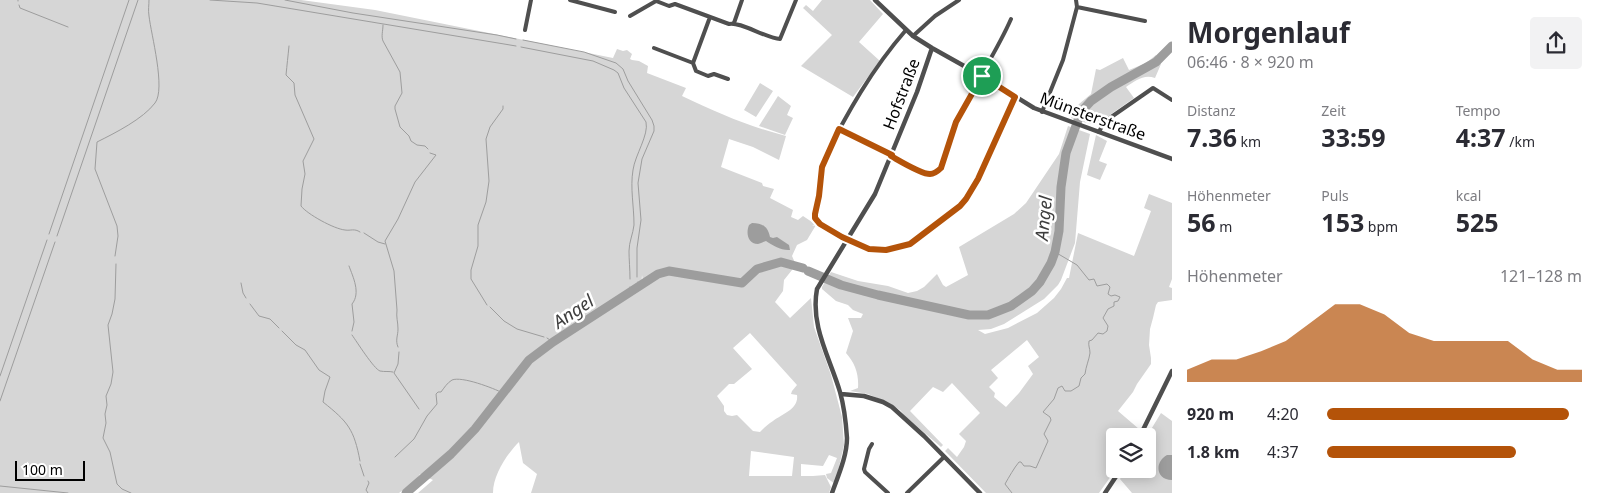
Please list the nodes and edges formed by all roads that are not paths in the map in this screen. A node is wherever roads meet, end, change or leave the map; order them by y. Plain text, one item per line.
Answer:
1 (531, 0) edge
2 (570, 0) edge
3 (742, 0) edge
4 (796, 0) edge
5 (875, 0) edge
6 (959, 0) edge
7 (1075, 0) edge
8 (1077, 7) junction
9 (615, 12) dead end
10 (630, 16) dead end
11 (710, 17) junction
12 (1011, 19) dead end
13 (1145, 21) dead end
14 (734, 23) junction
15 (525, 30) dead end
16 (906, 30) junction
17 (913, 36) junction
18 (654, 48) dead end
19 (932, 48) junction
20 (692, 63) junction
21 (982, 76) junction
22 (728, 79) dead end
23 (1015, 97) junction
24 (1172, 100) edge
25 (1042, 112) junction
26 (839, 129) junction
27 (1099, 132) junction
28 (891, 156) junction
29 (1172, 159) edge
30 (848, 240) junction
31 (1172, 371) edge
32 (841, 394) junction
33 (1144, 428) edge
34 (872, 444) dead end
35 (944, 456) junction
36 (1115, 478) edge
37 (832, 493) edge
38 (888, 493) edge
39 (907, 493) edge
40 (980, 493) edge
41 (1105, 493) edge

1 - 15 street
2 - 9 street
3 - 14 street
4 - 14 street
5 - 16 street, Münsterstraße
6 - 17 street
7 - 8 street
8 - 13 street
8 - 25 street
10 - 11 street
11 - 14 street
11 - 20 street
12 - 21 street
16 - 17 street, Münsterstraße
16 - 26 street
17 - 19 street, Münsterstraße
18 - 20 street
19 - 21 street, Münsterstraße
19 - 28 street, Hofstraße
20 - 22 street
21 - 23 street, Münsterstraße
21 - 28 street
23 - 25 street, Münsterstraße
23 - 30 street
24 - 27 street
25 - 27 street, Münsterstraße
26 - 28 street
26 - 30 street
27 - 29 street, Münsterstraße
28 - 30 street, Hofstraße
30 - 32 street, Hofstraße
31 - 33 street
32 - 35 street
32 - 37 street, Hofstraße
34 - 38 street
35 - 39 street
35 - 40 street
36 - 41 street

